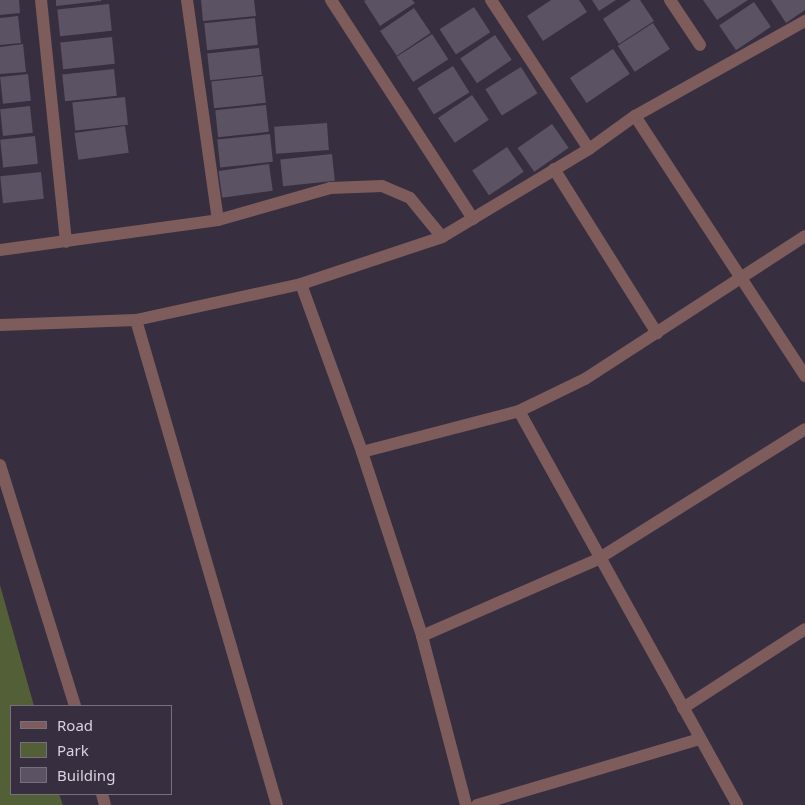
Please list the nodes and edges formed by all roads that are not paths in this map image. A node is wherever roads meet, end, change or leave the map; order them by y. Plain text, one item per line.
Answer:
1 (41, 0) edge
2 (187, 0) edge
3 (331, 0) edge
4 (491, 0) edge
5 (670, 0) edge
6 (805, 21) edge
7 (700, 46) dead end
8 (635, 116) junction
9 (589, 149) junction
10 (554, 170) junction
11 (474, 219) junction
12 (218, 220) junction
13 (805, 236) edge
14 (442, 237) junction
15 (66, 242) junction
16 (0, 250) edge
17 (741, 278) junction
18 (301, 284) junction
19 (136, 320) junction
20 (0, 325) edge
21 (657, 333) junction
22 (805, 376) edge
23 (519, 411) junction
24 (805, 429) edge
25 (362, 452) junction
26 (0, 464) edge
27 (598, 559) junction
28 (805, 629) edge
29 (422, 636) junction
30 (75, 705) edge
31 (683, 708) junction
32 (700, 739) junction
33 (277, 805) edge
34 (466, 805) edge
35 (477, 805) edge
36 (737, 805) edge

1 - 15 street
2 - 12 street
3 - 11 street
4 - 9 street
5 - 7 street
6 - 8 street
8 - 9 street
8 - 17 street
9 - 10 street
10 - 11 street
10 - 21 street
11 - 14 street
12 - 14 street
12 - 15 street
13 - 17 street
14 - 18 street
15 - 16 street
17 - 21 street
17 - 22 street
18 - 19 street
18 - 25 street
19 - 20 street
19 - 33 street
21 - 23 street
23 - 25 street
23 - 27 street
24 - 27 street
25 - 29 street
26 - 30 street
27 - 29 street
27 - 31 street
28 - 31 street
29 - 34 street
31 - 32 street
32 - 35 street
32 - 36 street

